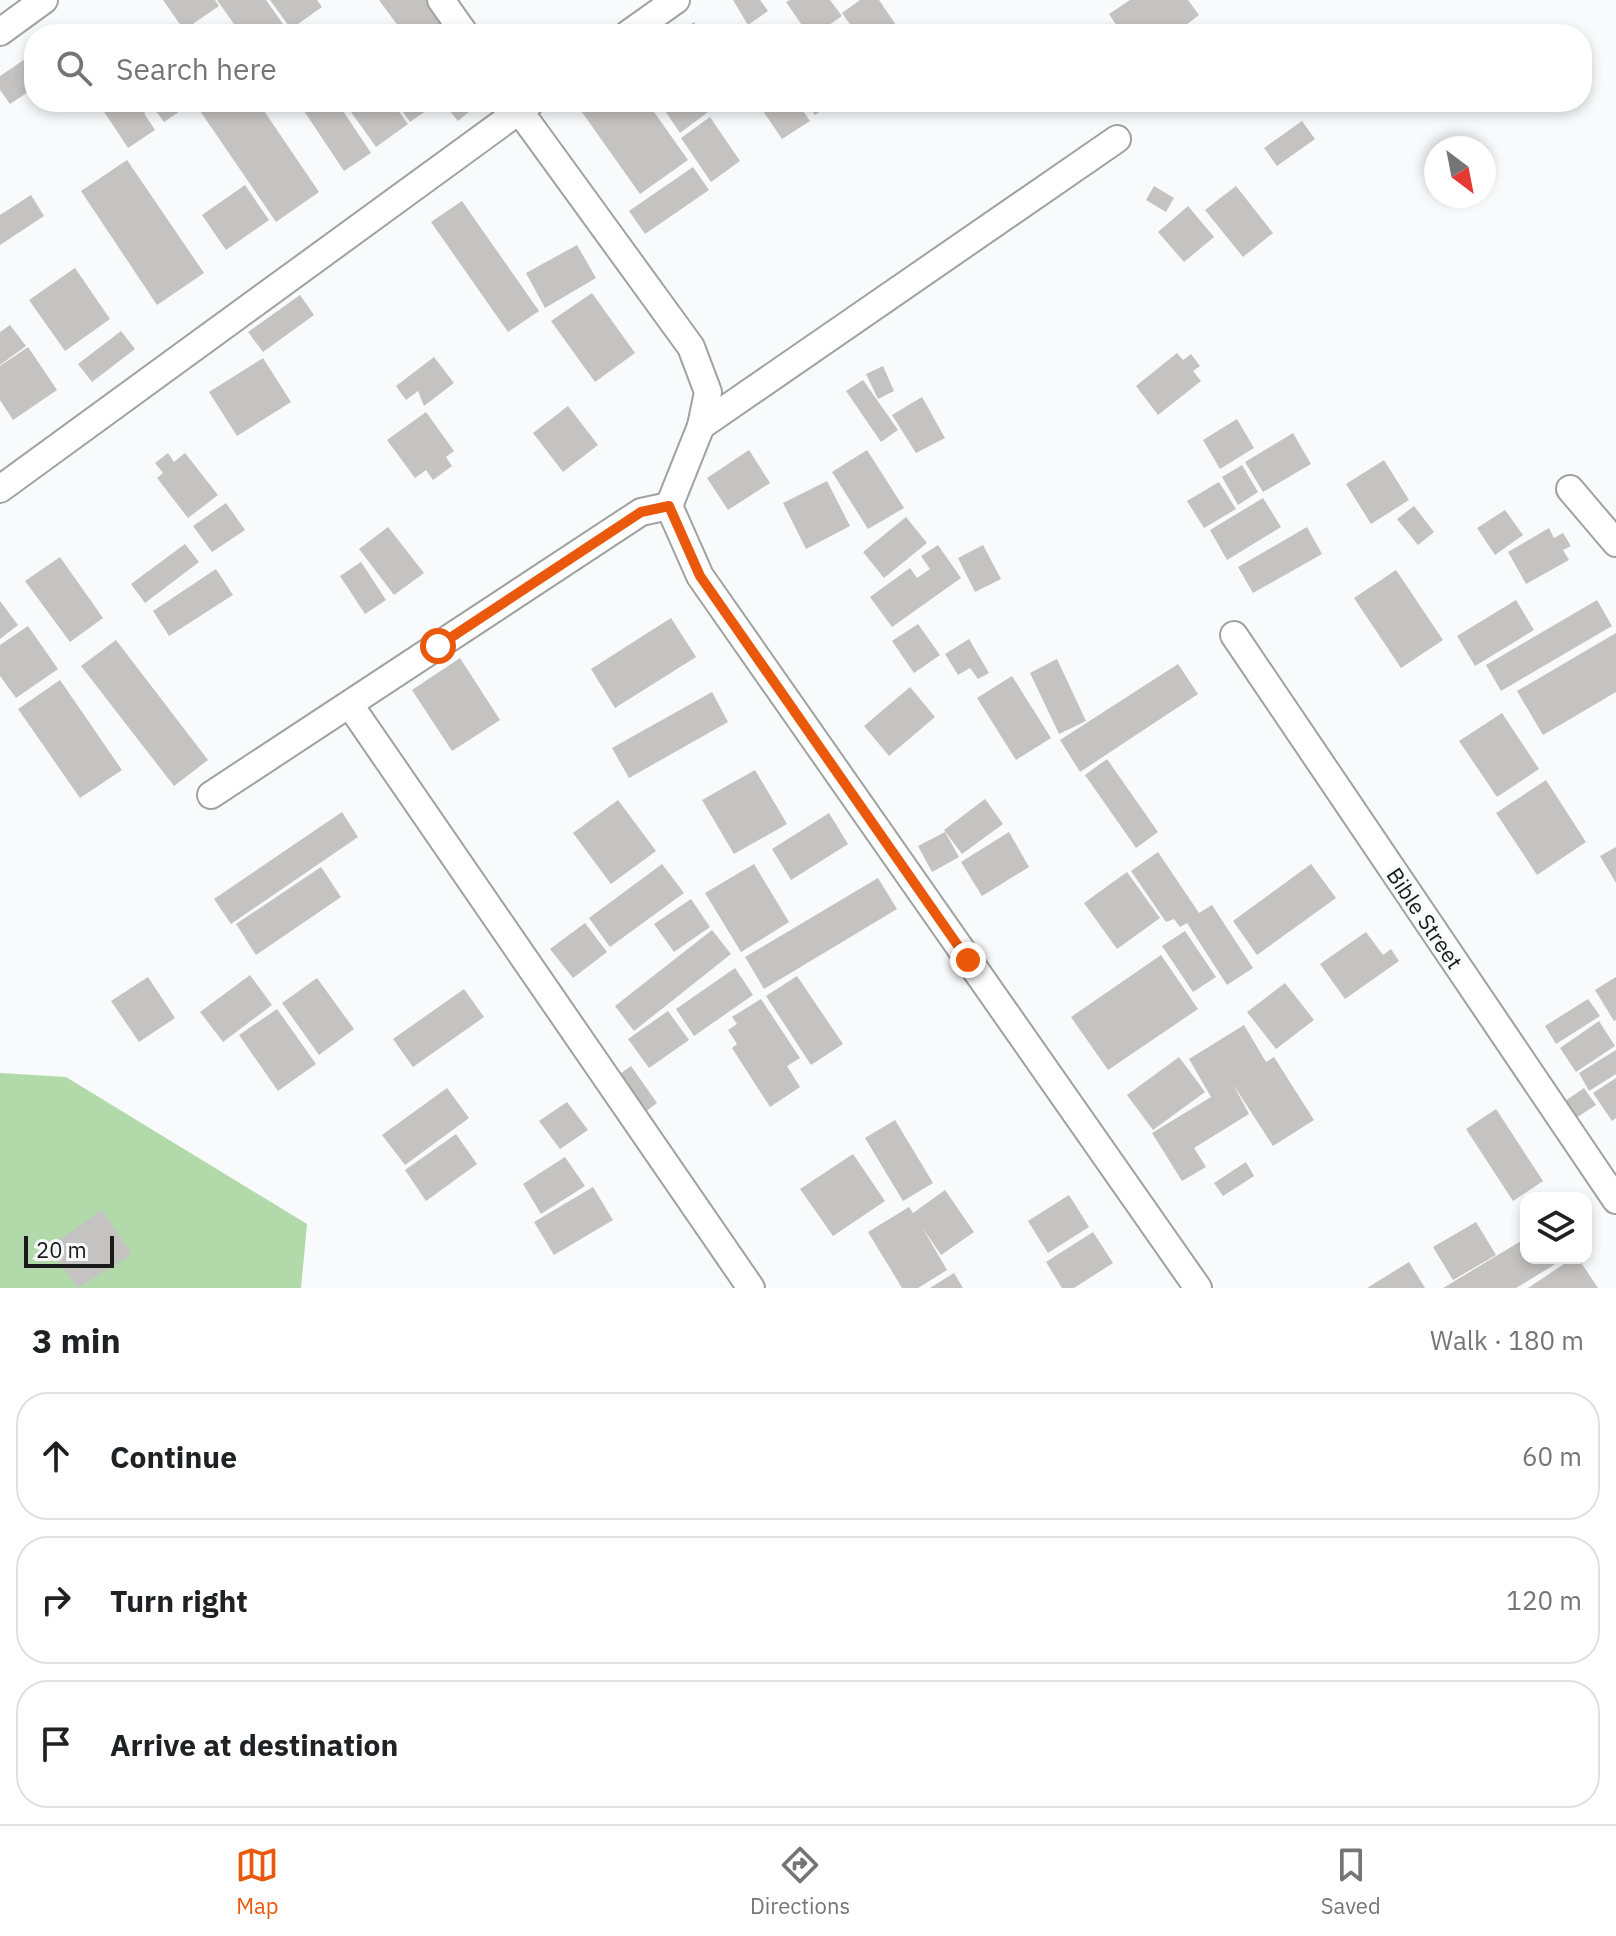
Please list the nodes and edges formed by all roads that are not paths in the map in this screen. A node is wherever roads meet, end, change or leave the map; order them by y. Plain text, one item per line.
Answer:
1 (44, 0) edge
2 (441, 0) edge
3 (676, 0) edge
4 (458, 24) edge
5 (642, 24) edge
6 (0, 32) edge
7 (512, 112) edge
8 (526, 112) edge
9 (1117, 139) dead end
10 (701, 426) junction
11 (0, 489) edge
12 (1570, 489) dead end
13 (669, 506) junction
14 (1616, 543) edge
15 (1234, 635) dead end
16 (350, 705) junction
17 (211, 795) dead end
18 (1616, 1200) edge
19 (751, 1288) edge
20 (1198, 1288) edge

1 - 6 street
2 - 4 street
3 - 5 street
7 - 11 street
8 - 10 street
9 - 10 street
10 - 13 street
12 - 14 street
13 - 16 street
13 - 20 street
15 - 18 street, Bible Street
16 - 17 street
16 - 19 street

